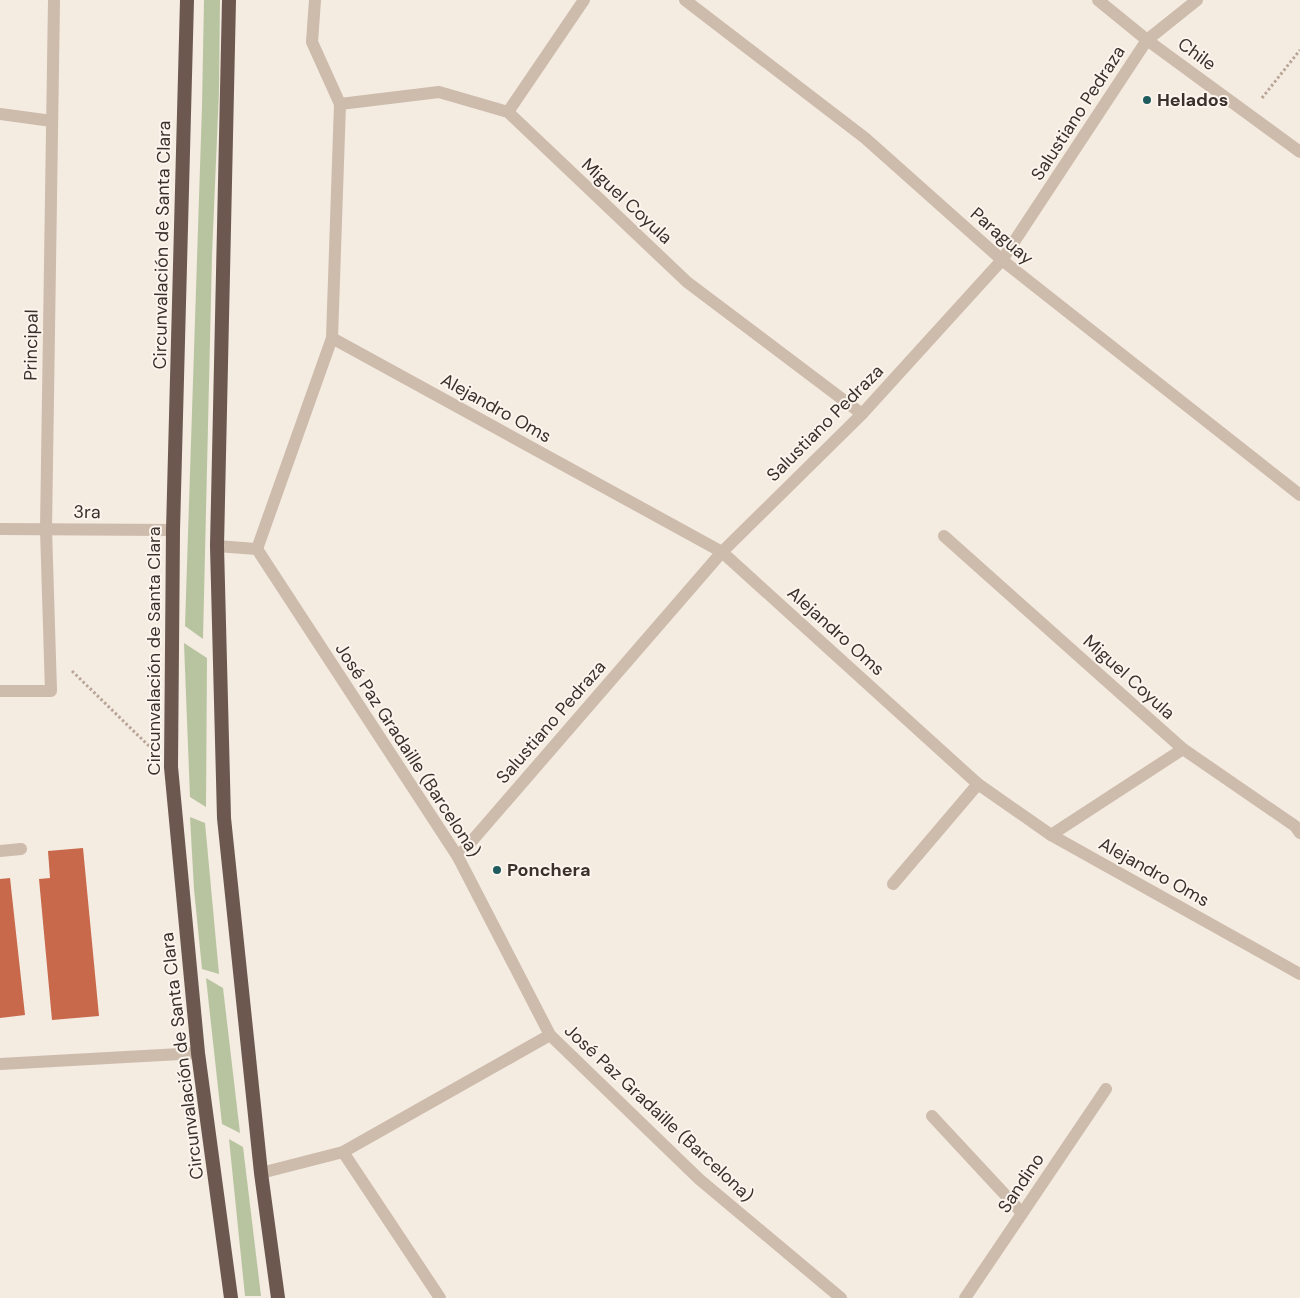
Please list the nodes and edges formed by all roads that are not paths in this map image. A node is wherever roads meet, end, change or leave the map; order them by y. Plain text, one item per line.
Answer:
1 (54, 0) edge
2 (187, 0) edge
3 (229, 0) edge
4 (315, 0) edge
5 (584, 0) edge
6 (685, 0) edge
7 (1098, 0) edge
8 (1197, 0) edge
9 (1147, 40) junction
10 (340, 104) junction
11 (508, 112) junction
12 (0, 114) edge
13 (52, 121) junction
14 (1300, 152) edge
15 (1002, 260) junction
16 (332, 338) junction
17 (862, 414) junction
18 (1300, 494) edge
19 (0, 529) edge
20 (46, 529) junction
21 (173, 530) junction
22 (944, 536) dead end
23 (217, 546) junction
24 (257, 549) junction
25 (722, 552) junction
26 (0, 691) edge
27 (1183, 749) junction
28 (978, 784) junction
29 (1300, 833) edge
30 (1051, 835) junction
31 (21, 849) dead end
32 (0, 851) edge
33 (458, 857) junction
34 (893, 884) dead end
35 (1300, 974) edge
36 (550, 1035) junction
37 (198, 1053) junction
38 (0, 1064) edge
39 (1106, 1088) dead end
40 (932, 1116) dead end
41 (343, 1152) junction
42 (261, 1173) junction
43 (1022, 1213) junction
44 (231, 1298) edge
45 (278, 1298) edge
46 (440, 1298) edge
47 (841, 1298) edge
48 (965, 1298) edge

1 - 13 street, Principal
2 - 21 highway, Circunvalación de Santa Clara
3 - 23 highway
4 - 10 street
5 - 11 street
6 - 15 street, Paraguay
7 - 9 street, Chile
8 - 9 street, Salustiano Pedraza
9 - 14 street, Chile
9 - 15 street, Salustiano Pedraza
10 - 11 street, Miguel Coyula
10 - 16 street
11 - 17 street, Miguel Coyula
12 - 13 street
13 - 20 street, Principal
15 - 17 street, Salustiano Pedraza
15 - 18 street, Paraguay
16 - 24 street
16 - 25 street, Alejandro Oms
17 - 25 street, Salustiano Pedraza
19 - 20 street, 3ra
20 - 21 street, 3ra
20 - 26 street, Principal
21 - 37 highway, Circunvalación de Santa Clara
22 - 27 street, Miguel Coyula
23 - 24 street
23 - 42 highway
24 - 33 street, José Paz Gradaille (Barcelona)
25 - 28 street, Alejandro Oms
25 - 33 street, Salustiano Pedraza
27 - 29 street, Miguel Coyula
27 - 30 street
28 - 30 street, Alejandro Oms
28 - 34 street
30 - 35 street, Alejandro Oms
31 - 32 street
33 - 36 street, José Paz Gradaille (Barcelona)
36 - 41 street
36 - 47 street, José Paz Gradaille (Barcelona)
37 - 38 street
37 - 44 highway, Circunvalación de Santa Clara
39 - 43 street, Sandino
40 - 43 street
41 - 42 street
41 - 46 street
42 - 45 highway
43 - 48 street, Sandino

